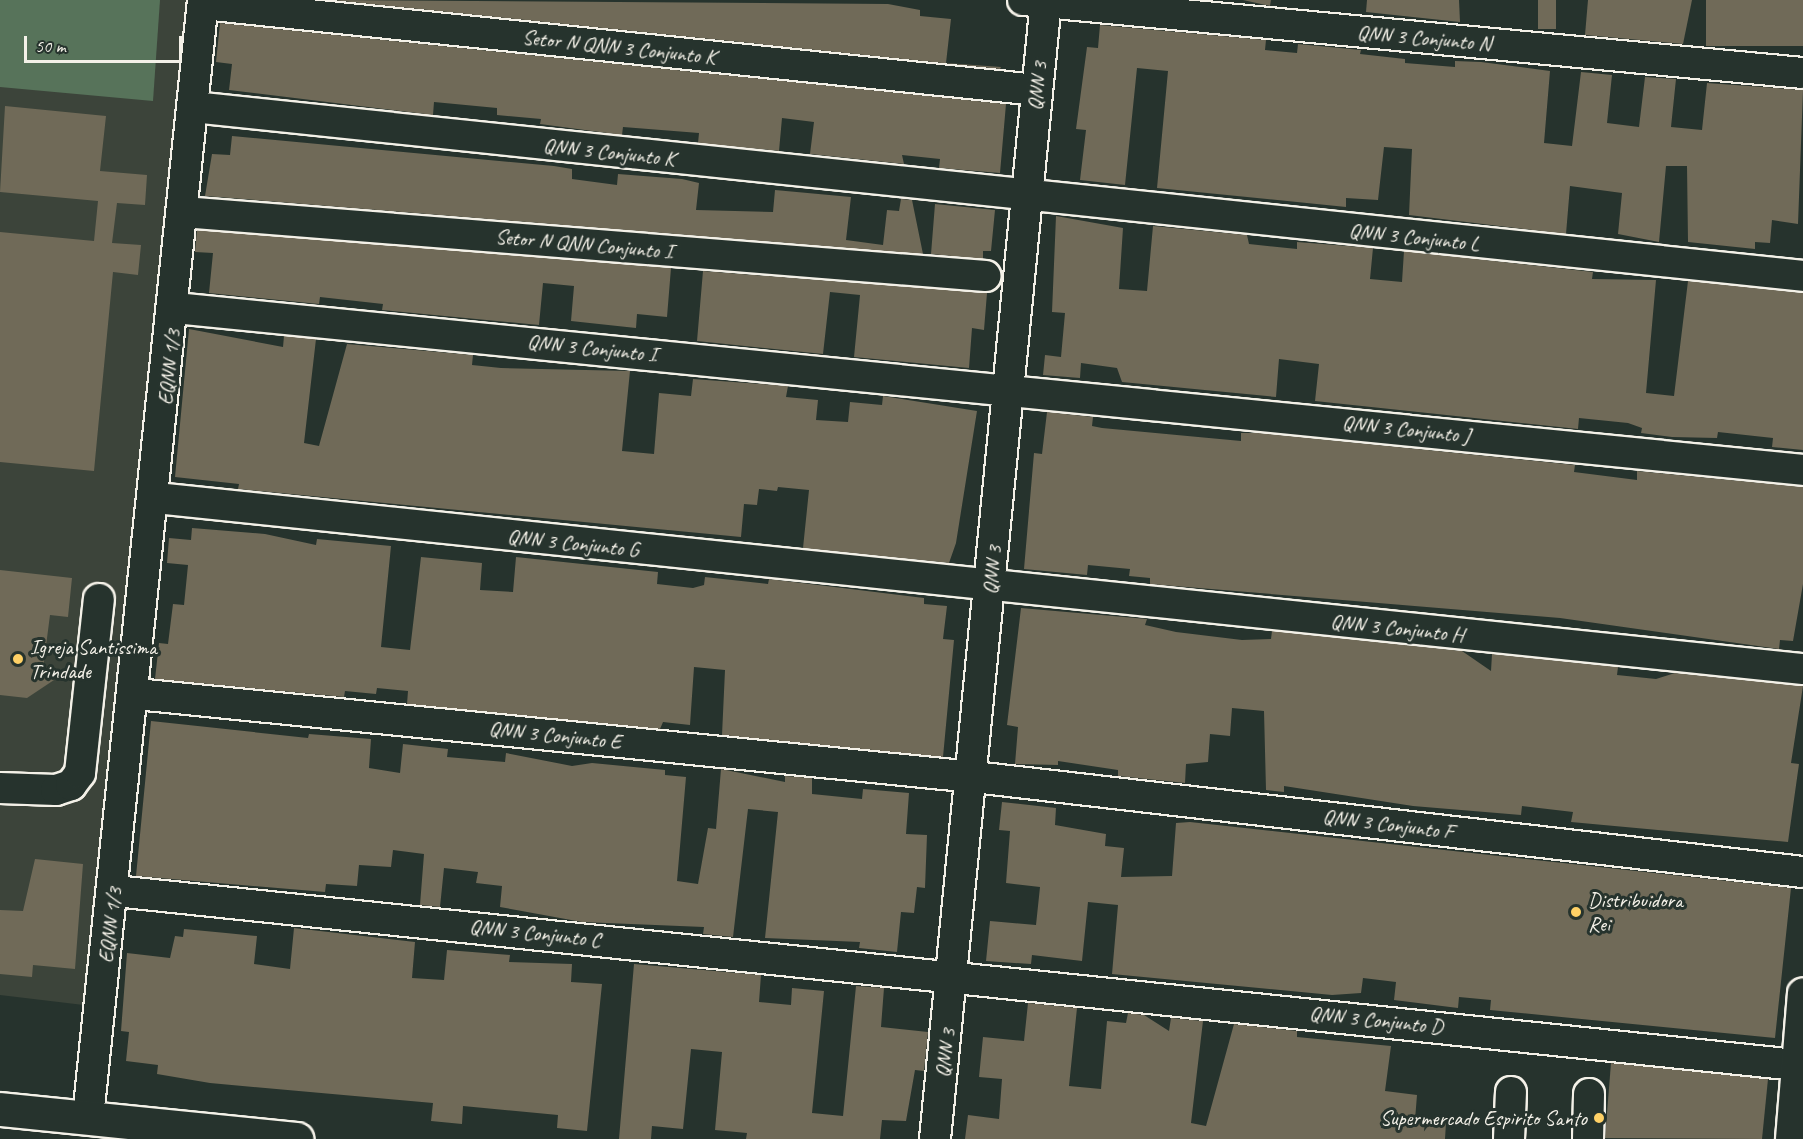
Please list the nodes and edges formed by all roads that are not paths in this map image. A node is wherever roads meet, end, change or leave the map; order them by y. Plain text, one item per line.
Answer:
1 (1038, 1) edge
2 (203, 2) edge
3 (1803, 73) edge
4 (1036, 90) junction
5 (193, 107) junction
6 (1025, 198) junction
7 (183, 212) junction
8 (985, 276) dead end
9 (1803, 276) edge
10 (175, 308) junction
11 (1010, 389) junction
12 (1803, 470) edge
13 (156, 498) junction
14 (990, 587) junction
15 (99, 599) dead end
16 (1803, 669) edge
17 (136, 694) junction
18 (86, 730) junction
19 (132, 734) junction
20 (974, 777) junction
21 (0, 788) edge
22 (1803, 872) edge
23 (115, 891) junction
24 (955, 974) junction
25 (1803, 993) edge
26 (1797, 1065) junction
27 (1510, 1092) dead end
28 (1589, 1094) dead end
29 (0, 1109) edge
30 (88, 1117) junction
31 (296, 1139) edge
32 (935, 1139) edge
33 (1509, 1139) edge
34 (1588, 1139) edge
35 (1791, 1139) edge

1 - 3 street, QNN 3 Conjunto N
1 - 4 street, QNN 3
2 - 4 street, Setor N QNN 3 Conjunto K
2 - 5 street, EQNN 1/3
4 - 6 street, QNN 3
5 - 6 street, QNN 3 Conjunto K
5 - 7 street, EQNN 1/3
6 - 9 street, QNN 3 Conjunto L
6 - 11 street, QNN 3
7 - 8 street, Setor N QNN Conjunto I
7 - 10 street, EQNN 1/3
10 - 11 street, QNN 3 Conjunto I
10 - 13 street, EQNN 1/3
11 - 12 street, QNN 3 Conjunto J
11 - 14 street, QNN 3
13 - 14 street, QNN 3 Conjunto G
13 - 17 street, EQNN 1/3
14 - 16 street, QNN 3 Conjunto H
14 - 20 street, QNN 3
15 - 18 street
17 - 19 street, EQNN 1/3
17 - 20 street, QNN 3 Conjunto E
18 - 19 street
18 - 21 street
19 - 23 street, EQNN 1/3
20 - 22 street, QNN 3 Conjunto F
20 - 24 street, QNN 3
23 - 24 street, QNN 3 Conjunto C
23 - 30 street, EQNN 1/3
24 - 26 street, QNN 3 Conjunto D
24 - 32 street, QNN 3
25 - 26 street
26 - 35 street
27 - 33 street
28 - 34 street
29 - 30 main road
30 - 31 main road

